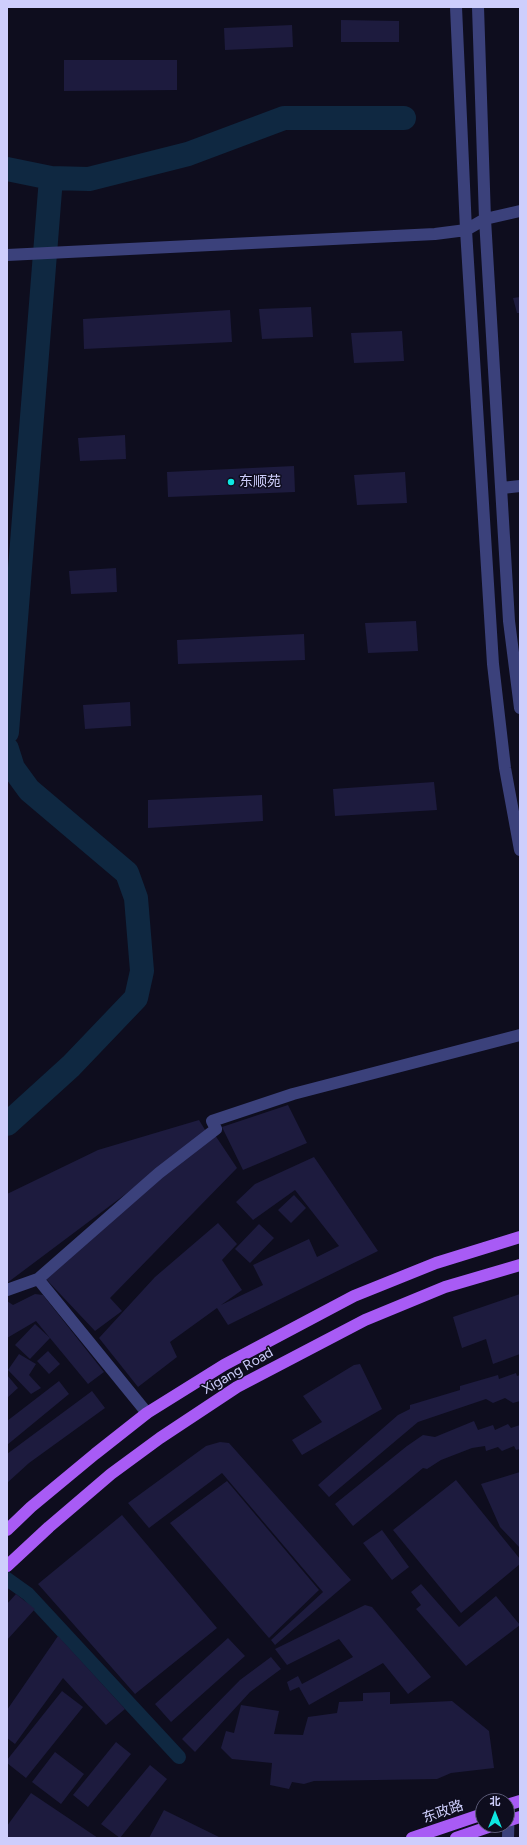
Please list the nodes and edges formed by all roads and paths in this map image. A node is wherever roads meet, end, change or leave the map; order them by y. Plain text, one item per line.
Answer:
1 (456, 7) edge
2 (478, 7) edge
3 (520, 211) edge
4 (485, 219) junction
5 (466, 230) junction
6 (7, 255) edge
7 (520, 486) edge
8 (502, 488) junction
9 (520, 708) edge
10 (520, 850) edge
11 (520, 1035) edge
12 (520, 1237) edge
13 (520, 1265) edge
14 (38, 1279) junction
15 (7, 1290) edge
16 (147, 1413) junction
17 (7, 1530) edge
18 (7, 1566) edge
19 (475, 1817) edge
20 (475, 1832) edge
21 (412, 1838) edge
22 (456, 1838) edge

1 - 5 street
2 - 4 street
3 - 4 street
4 - 5 street
4 - 8 street
5 - 6 street
5 - 10 street
7 - 8 street
8 - 9 street
11 - 14 street
12 - 16 main road, Xigang Road
13 - 18 main road, Xigang Road
14 - 15 street
14 - 16 street
16 - 17 main road, Xigang Road
19 - 21 main road, 东政路
20 - 22 main road, 东政路

